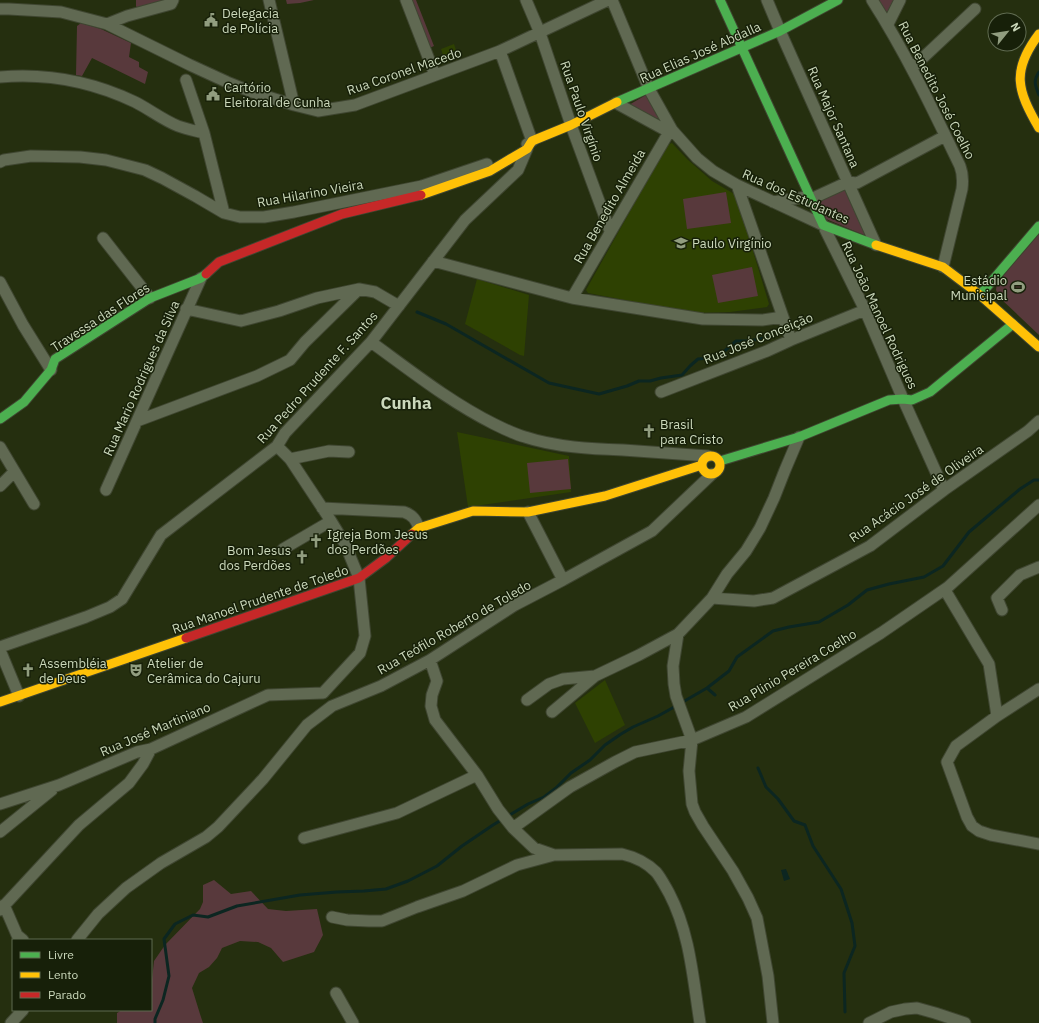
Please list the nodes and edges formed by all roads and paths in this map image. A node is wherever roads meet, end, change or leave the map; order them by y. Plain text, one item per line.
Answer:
1 (173, 0) edge
2 (269, 0) edge
3 (406, 0) edge
4 (526, 0) edge
5 (608, 0) edge
6 (612, 0) edge
7 (720, 0) edge
8 (767, 0) edge
9 (838, 0) edge
10 (872, 0) edge
11 (900, 0) edge
12 (0, 9) edge
13 (974, 9) dead end
14 (107, 24) junction
15 (888, 24) junction
16 (780, 31) junction
17 (540, 33) junction
18 (1039, 34) edge
19 (742, 48) junction
20 (500, 51) junction
21 (912, 68) junction
22 (435, 75) junction
23 (0, 77) edge
24 (186, 80) dead end
25 (649, 89) junction
26 (616, 103) junction
27 (294, 105) junction
28 (1037, 114) edge
29 (571, 125) junction
30 (1039, 128) edge
31 (670, 131) junction
32 (204, 133) junction
33 (945, 136) junction
34 (530, 145) junction
35 (0, 162) edge
36 (848, 182) junction
37 (737, 185) junction
38 (811, 200) junction
39 (773, 202) junction
40 (224, 213) junction
41 (342, 214) joint
42 (823, 225) junction
43 (1039, 226) edge
44 (610, 231) junction
45 (103, 238) dead end
46 (876, 245) junction
47 (433, 261) junction
48 (943, 267) junction
49 (201, 278) junction
50 (359, 289) junction
51 (2, 291) edge
52 (980, 295) junction
53 (150, 298) junction
54 (572, 298) junction
55 (399, 306) junction
56 (186, 309) junction
57 (865, 310) junction
58 (783, 317) junction
59 (1013, 324) junction
60 (791, 340) junction
61 (371, 342) junction
62 (1039, 347) edge
63 (51, 370) junction
64 (661, 392) dead end
65 (903, 399) junction
66 (0, 419) edge
67 (137, 421) junction
68 (1039, 421) edge
69 (799, 437) junction
70 (277, 446) junction
71 (0, 447) edge
72 (349, 452) dead end
73 (290, 459) junction
74 (705, 461) junction
75 (720, 461) junction
76 (14, 472) junction
77 (712, 474) junction
78 (0, 486) edge
79 (106, 490) dead end
80 (944, 490) junction
81 (34, 504) dead end
82 (1039, 505) edge
83 (322, 508) junction
84 (528, 512) junction
85 (331, 521) junction
86 (419, 528) junction
87 (283, 549) dead end
88 (1039, 567) edge
89 (358, 578) junction
90 (563, 580) junction
91 (945, 590) junction
92 (712, 598) junction
93 (1002, 610) dead end
94 (678, 634) junction
95 (0, 649) edge
96 (430, 660) junction
97 (595, 676) junction
98 (1039, 689) edge
99 (323, 693) junction
100 (19, 696) junction
101 (526, 700) dead end
102 (0, 702) edge
103 (332, 706) junction
104 (552, 712) dead end
105 (997, 716) junction
106 (692, 740) junction
107 (151, 749) junction
108 (476, 776) junction
109 (59, 785) junction
110 (0, 804) edge
111 (512, 826) junction
112 (0, 832) edge
113 (304, 838) dead end
114 (1039, 844) edge
115 (554, 856) junction
116 (2, 908) edge
117 (332, 917) dead end
118 (22, 939) edge
119 (78, 939) edge
120 (336, 993) dead end
121 (22, 1011) edge
122 (11, 1023) edge
123 (353, 1023) edge
124 (700, 1023) edge
125 (773, 1023) edge
126 (869, 1023) edge
127 (965, 1023) edge

1 - 14 street
2 - 27 street
3 - 22 street
4 - 17 street, Rua Paulo Virgínio
5 - 17 street, Rua Coronel Macedo
6 - 25 street, Rua dos Estudantes
7 - 19 street, Rua João Manoel Rodrigues
8 - 16 street, Rua Major Santana
9 - 16 street, Rua Elias José Abdalla
10 - 15 street, Rua Benedito José Coelho
11 - 15 street
12 - 14 street, Rua Coronel Macedo
13 - 21 street
14 - 27 street, Rua Coronel Macedo
15 - 21 street, Rua Benedito José Coelho
16 - 19 street, Rua Elias José Abdalla
16 - 36 street, Rua Major Santana
17 - 20 street, Rua Coronel Macedo
17 - 29 street, Rua Paulo Virgínio
18 - 28 street
19 - 25 street, Rua Elias José Abdalla
19 - 38 street, Rua João Manoel Rodrigues
20 - 22 street, Rua Coronel Macedo
20 - 34 street
21 - 33 street, Rua Benedito José Coelho
22 - 27 street, Rua Coronel Macedo
23 - 32 street
24 - 32 street
25 - 26 street, Rua Elias José Abdalla
25 - 31 street, Rua dos Estudantes
26 - 29 street, Rua Elias José Abdalla
26 - 31 street
28 - 30 street
29 - 34 street, Rua Hilarino Vieira
29 - 44 street, Rua Paulo Virgínio
31 - 37 street, Rua dos Estudantes
31 - 44 street, Rua Benedito Almeida
32 - 40 street
33 - 36 street
33 - 48 street, Rua Benedito José Coelho
34 - 40 street, Rua Hilarino Vieira
34 - 41 street, Rua Hilarino Vieira
34 - 47 street, Rua Pedro Prudente F. Santos
35 - 40 street, Rua Hilarino Vieira
36 - 38 street
36 - 46 street, Rua Major Santana
37 - 39 street, Rua dos Estudantes
37 - 58 street
38 - 39 street
38 - 42 street, Rua João Manoel Rodrigues
39 - 42 street, Rua dos Estudantes
41 - 49 street, Travessa das Flores
42 - 46 street, Rua dos Estudantes
42 - 57 street, Rua João Manoel Rodrigues
43 - 52 street
44 - 54 street, Rua Benedito Almeida
45 - 53 street
46 - 48 street, Rua dos Estudantes
47 - 54 street
47 - 55 street, Rua Pedro Prudente F. Santos
48 - 52 street, Rua dos Estudantes
49 - 53 street, Travessa das Flores
49 - 56 street, Rua Mario Rodrigues da Silva
50 - 55 street
50 - 56 street
50 - 67 street
51 - 63 street
52 - 59 street, Rua dos Estudantes
53 - 63 street, Travessa das Flores
54 - 58 street
55 - 61 street, Rua Pedro Prudente F. Santos
56 - 67 street, Rua Mario Rodrigues da Silva
57 - 60 street, Rua José Conceição
57 - 65 street, Rua João Manoel Rodrigues
58 - 60 street
59 - 62 street, Rua dos Estudantes
59 - 65 street
60 - 64 street, Rua José Conceição
61 - 70 street, Rua Pedro Prudente F. Santos
61 - 74 street
63 - 66 street, Travessa das Flores
65 - 69 street
65 - 80 street, Rua João Manoel Rodrigues
67 - 79 street, Rua Mario Rodrigues da Silva
68 - 80 street, Rua Acácio José de Oliveira
69 - 75 street
69 - 92 street
70 - 73 street
70 - 95 street, Rua Pedro Prudente F. Santos
71 - 76 street
72 - 73 street
73 - 83 street
74 - 75 street
74 - 77 street
74 - 84 street, Rua Manoel Prudente de Toledo
75 - 77 street
76 - 78 street
76 - 81 street
77 - 90 street, Rua Teófilo Roberto de Toledo
80 - 92 street, Rua Acácio José de Oliveira
82 - 91 street, Rua Plinio Pereira Coelho
83 - 85 street
83 - 86 street
84 - 86 street, Rua Manoel Prudente de Toledo
84 - 90 street
85 - 87 street
85 - 89 street
86 - 89 street, Rua Manoel Prudente de Toledo
88 - 93 street
89 - 99 street
89 - 100 street, Rua Manoel Prudente de Toledo
90 - 96 street, Rua Teófilo Roberto de Toledo
91 - 105 street
91 - 106 street, Rua Plinio Pereira Coelho
92 - 94 street
94 - 97 street
94 - 106 street
95 - 100 street
96 - 103 street, Rua Teófilo Roberto de Toledo
96 - 108 street
97 - 101 street
97 - 104 street
98 - 105 street
99 - 103 street
99 - 107 street, Rua José Martiniano
100 - 102 street, Rua Manoel Prudente de Toledo
103 - 119 street, Rua Teófilo Roberto de Toledo
105 - 114 street
106 - 111 street, Rua Plinio Pereira Coelho
106 - 125 street
107 - 109 street, Rua José Martiniano
107 - 116 street
108 - 111 street
108 - 113 street
109 - 110 street, Rua José Martiniano
109 - 112 street
111 - 115 street
115 - 117 street
115 - 124 street
116 - 118 street
120 - 123 street
121 - 122 street
126 - 127 street

